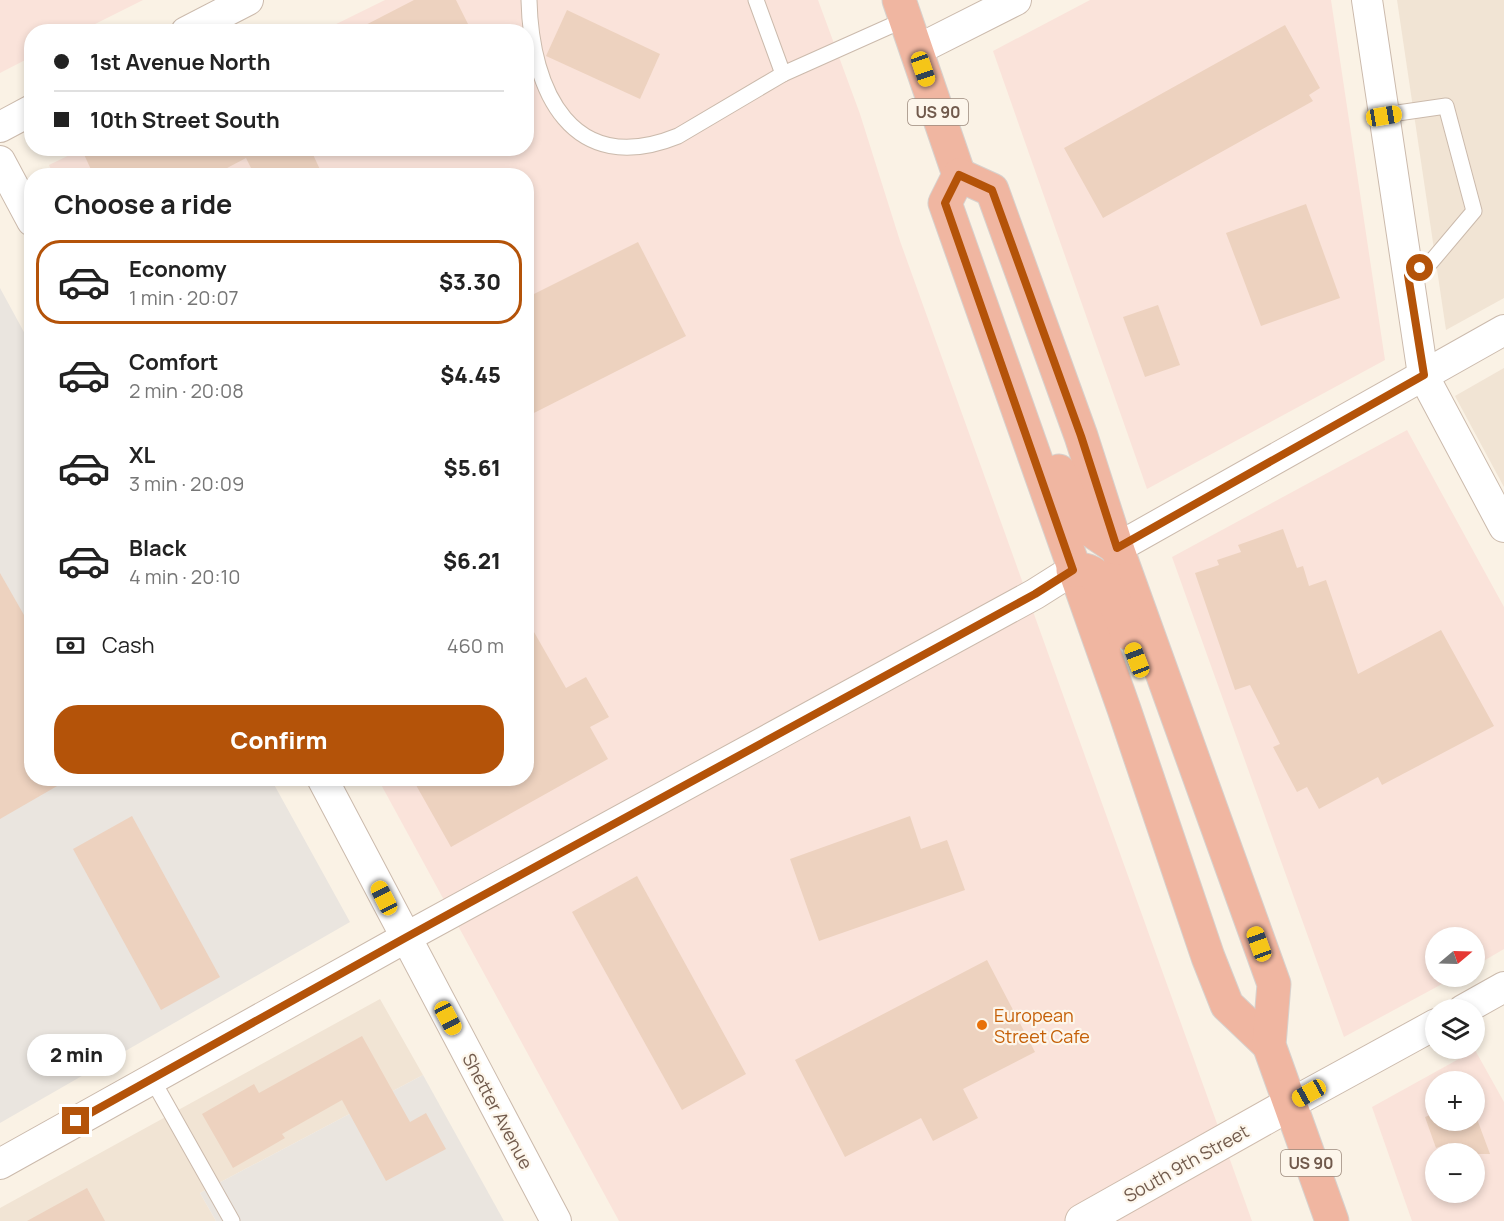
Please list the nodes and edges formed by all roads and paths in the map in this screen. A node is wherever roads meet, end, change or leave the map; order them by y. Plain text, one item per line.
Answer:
1 (248, 0) edge
2 (530, 0) edge
3 (756, 0) edge
4 (1016, 0) edge
5 (1367, 0) edge
6 (903, 9) edge
7 (202, 24) edge
8 (532, 24) edge
9 (534, 47) edge
10 (916, 50) junction
11 (783, 74) junction
12 (24, 115) edge
13 (1384, 116) junction
14 (0, 127) edge
15 (0, 161) edge
16 (959, 175) junction
17 (24, 206) edge
18 (1408, 275) junction
19 (1504, 330) edge
20 (1424, 375) junction
21 (1015, 403) junction
22 (1504, 527) edge
23 (1117, 548) junction
24 (1073, 570) junction
25 (1177, 715) junction
26 (326, 786) edge
27 (405, 938) junction
28 (1504, 987) edge
29 (1483, 999) edge
30 (1425, 1030) edge
31 (1269, 1045) junction
32 (152, 1079) junction
33 (1290, 1104) junction
34 (0, 1164) edge
35 (232, 1221) edge
36 (556, 1221) edge
37 (1082, 1221) edge
38 (1332, 1221) edge

1 - 7 street
2 - 8 lane
3 - 11 lane
4 - 10 street
5 - 13 street
6 - 10 highway, US 90
6 - 11 lane
9 - 11 lane
10 - 16 highway, US 90
12 - 14 street
13 - 18 street
13 - 18 lane
15 - 17 street
16 - 21 highway, US 90
16 - 23 highway, US 90
18 - 20 street
19 - 20 street
20 - 22 street
20 - 23 street
21 - 23 highway
21 - 24 highway, US 90
23 - 25 highway, US 90
24 - 25 highway
24 - 27 street
24 - 31 highway, US 90
25 - 31 highway, US 90
26 - 27 street, Shetter Avenue
27 - 32 street
27 - 36 street, Shetter Avenue
28 - 29 street
30 - 33 street
31 - 33 highway, US 90
32 - 34 street
32 - 35 lane
33 - 37 street, South 9th Street
33 - 38 highway, US 90

